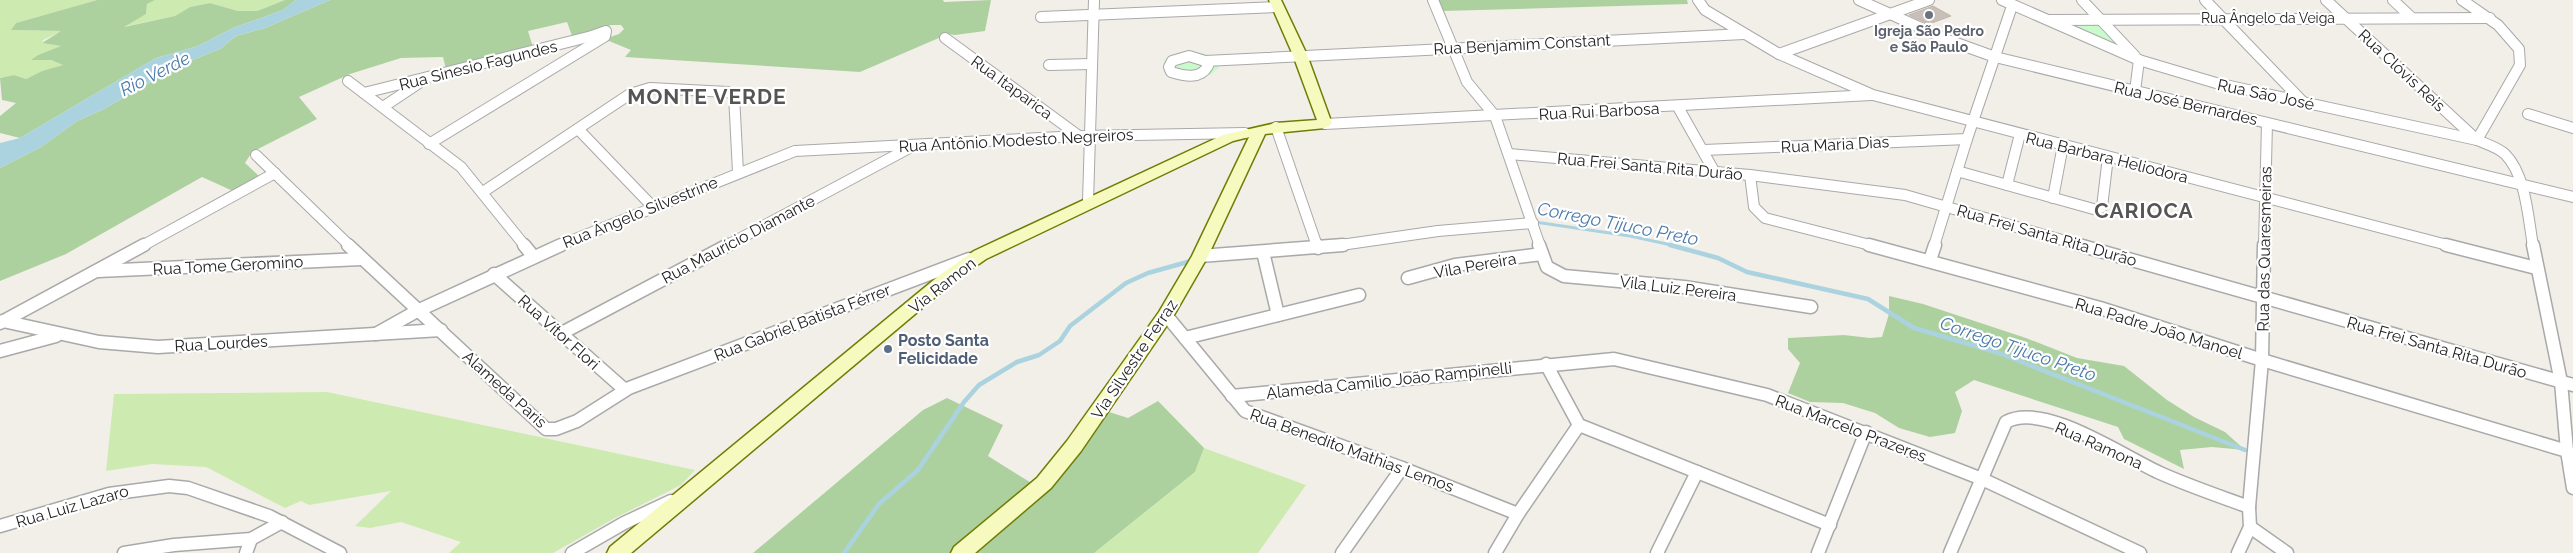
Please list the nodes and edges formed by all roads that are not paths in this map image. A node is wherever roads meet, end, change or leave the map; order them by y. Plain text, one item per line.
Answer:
1 (1094, 0) edge
2 (1433, 0) edge
3 (1698, 0) edge
4 (1859, 0) edge
5 (1929, 0) edge
6 (2002, 0) edge
7 (2082, 0) edge
8 (2205, 0) edge
9 (2326, 0) edge
10 (2393, 0) edge
11 (2462, 0) edge
12 (1276, 4) edge
13 (2012, 6) junction
14 (1888, 15) junction
15 (1093, 16) junction
16 (1041, 17) dead end
17 (2222, 18) junction
18 (2346, 18) junction
19 (2412, 18) junction
20 (2490, 18) junction
21 (2099, 19) junction
22 (2047, 20) junction
23 (1744, 34) junction
24 (945, 38) dead end
25 (2118, 39) junction
26 (2100, 44) junction
27 (1454, 47) junction
28 (1779, 54) junction
29 (1300, 55) junction
30 (1995, 56) junction
31 (1205, 60) dead end
32 (2139, 60) junction
33 (1091, 64) junction
34 (1049, 65) dead end
35 (430, 76) junction
36 (348, 81) dead end
37 (2135, 91) junction
38 (364, 93) junction
39 (1873, 95) junction
40 (2303, 102) junction
41 (382, 107) junction
42 (1678, 107) junction
43 (2528, 114) dead end
44 (1495, 116) junction
45 (1973, 122) junction
46 (2267, 123) junction
47 (1325, 124) junction
48 (2573, 128) edge
49 (578, 129) junction
50 (1261, 130) junction
51 (2020, 134) junction
52 (1079, 136) junction
53 (1091, 136) junction
54 (1967, 139) junction
55 (2476, 140) junction
56 (429, 144) junction
57 (916, 144) junction
58 (2063, 145) junction
59 (1704, 150) junction
60 (786, 153) joint
61 (1509, 154) junction
62 (256, 155) dead end
63 (2108, 157) junction
64 (1714, 171) junction
65 (1957, 171) junction
66 (738, 172) junction
67 (274, 174) junction
68 (1750, 175) junction
69 (2521, 184) junction
70 (2007, 185) junction
71 (483, 192) junction
72 (2573, 197) edge
73 (2053, 198) junction
74 (2265, 198) junction
75 (1088, 202) junction
76 (652, 206) junction
77 (1946, 206) junction
78 (1533, 223) junction
79 (1318, 248) junction
80 (1263, 252) junction
81 (1542, 254) junction
82 (980, 255) junction
83 (533, 256) junction
84 (1200, 256) junction
85 (361, 259) junction
86 (1930, 260) junction
87 (2536, 268) junction
88 (95, 271) junction
89 (494, 274) junction
90 (1408, 278) dead end
91 (1359, 295) dead end
92 (2264, 297) junction
93 (1812, 307) dead end
94 (417, 311) junction
95 (1166, 315) junction
96 (1278, 315) junction
97 (2, 322) edge
98 (441, 330) junction
99 (376, 334) junction
100 (560, 334) junction
101 (58, 335) junction
102 (1185, 338) junction
103 (0, 351) edge
104 (2262, 360) junction
105 (1546, 364) junction
106 (2560, 382) junction
107 (2573, 385) edge
108 (625, 390) junction
109 (1232, 396) junction
110 (1579, 425) junction
111 (1866, 432) junction
112 (2570, 453) edge
113 (1402, 468) junction
114 (1697, 472) junction
115 (1982, 479) junction
116 (2573, 488) edge
117 (694, 491) junction
118 (2249, 506) junction
119 (1518, 514) junction
120 (282, 522) junction
121 (1830, 525) junction
122 (0, 526) edge
123 (2250, 526) junction
124 (252, 539) junction
125 (171, 549) edge
126 (124, 553) edge
127 (246, 553) edge
128 (340, 553) edge
129 (572, 553) edge
130 (617, 553) edge
131 (961, 553) edge
132 (1342, 553) edge
133 (1495, 553) edge
134 (1657, 553) edge
135 (1818, 553) edge
136 (1950, 553) edge
137 (2140, 553) edge
138 (2238, 553) edge
139 (2287, 553) edge

1 - 15 street
2 - 27 street
3 - 23 street, Rua Barbara Heliodora
4 - 14 street, Rua José Bernardes
5 - 14 street
6 - 13 street, Rua São José
7 - 21 street
8 - 17 street
9 - 18 street, Rua Clóvis Reis
10 - 19 street
11 - 20 street
12 - 15 street
12 - 29 main road
13 - 22 street, Rua São José
13 - 30 street
14 - 28 street
14 - 30 street, Rua José Bernardes
15 - 16 street
15 - 33 street
17 - 18 street, Rua Ângelo da Veiga
17 - 21 street, Rua Ângelo da Veiga
17 - 40 street
18 - 19 street, Rua Ângelo da Veiga
18 - 55 street, Rua Clóvis Reis
19 - 20 street, Rua Ângelo da Veiga
20 - 55 street
21 - 22 street, Rua Ângelo da Veiga
21 - 25 street
22 - 26 street, Rua São José
23 - 27 street, Rua Benjamim Constant
23 - 28 street, Rua Barbara Heliodora
24 - 52 street, Rua Itaparica
25 - 26 street
25 - 32 street
26 - 32 street, Rua São José
27 - 29 street, Rua Benjamim Constant
27 - 44 street
28 - 39 street, Rua Barbara Heliodora
29 - 31 street, Rua Benjamim Constant
29 - 47 main road
30 - 37 street, Rua José Bernardes
30 - 45 street
32 - 37 street
32 - 40 street, Rua São José
33 - 34 street
33 - 53 street
35 - 38 street, Rua Sinesio Fagundes
35 - 41 street
35 - 56 street, Rua Sinesio Fagundes
36 - 38 street
37 - 46 street, Rua José Bernardes
38 - 41 street
39 - 42 street, Rua Rui Barbosa
39 - 45 street, Rua Barbara Heliodora
40 - 55 street, Rua São José
41 - 56 street
42 - 44 street, Rua Rui Barbosa
42 - 59 street
43 - 48 street
44 - 47 street, Rua Rui Barbosa
44 - 61 street
45 - 51 street, Rua Barbara Heliodora
45 - 54 street
46 - 69 street, Rua José Bernardes
46 - 74 street, Rua das Quaresmeiras
47 - 50 main road, Via Ramon
49 - 66 street
49 - 71 street
49 - 76 street
50 - 53 street, Rua Antônio Modesto Negreiros
50 - 75 main road, Via Ramon
50 - 79 street
50 - 84 main road, Via Silvestre Ferraz
51 - 58 street, Rua Barbara Heliodora
51 - 70 street
52 - 53 street, Rua Antônio Modesto Negreiros
52 - 57 street, Rua Antônio Modesto Negreiros
53 - 75 street
54 - 59 street, Rua Maria Dias
54 - 65 street
55 - 69 street, Rua São José
56 - 71 street
57 - 60 street, Rua Antônio Modesto Negreiros
57 - 100 street, Rua Maurício Diamante
58 - 63 street, Rua Barbara Heliodora
58 - 73 street
59 - 64 street
60 - 66 street, Rua Ângelo Silvestrine
61 - 64 street, Rua Frei Santa Rita Durão
61 - 78 street
62 - 67 street, Alameda Paris
63 - 73 street
63 - 74 street, Rua Barbara Heliodora
64 - 68 street, Rua Frei Santa Rita Durão
65 - 70 street
65 - 77 street
66 - 76 street, Rua Ângelo Silvestrine
67 - 85 street, Alameda Paris
67 - 88 street
68 - 77 street, Rua Frei Santa Rita Durão
68 - 86 street, Rua Padre João Manoel
69 - 72 street, Rua José Bernardes
69 - 87 street, Rua São José
70 - 73 street
71 - 83 street
74 - 87 street, Rua Barbara Heliodora
74 - 92 street, Rua das Quaresmeiras
75 - 82 main road, Via Ramon
76 - 83 street, Rua Ângelo Silvestrine
77 - 86 street
77 - 92 street, Rua Frei Santa Rita Durão
78 - 79 street
78 - 81 street
79 - 80 street
80 - 84 street
80 - 96 street
81 - 90 street, Vila Pereira
81 - 93 street, Vila Luiz Pereira
82 - 108 street, Rua Gabriel Batista Férrer
82 - 117 main road, Via Ramon
83 - 89 street, Rua Ângelo Silvestrine
84 - 95 main road, Via Silvestre Ferraz
85 - 88 street, Rua Tome Geromino
85 - 94 street, Alameda Paris
86 - 104 street, Rua Padre João Manoel
87 - 106 street, Rua São José
88 - 97 street
89 - 94 street, Rua Ângelo Silvestrine
89 - 100 street, Rua Vítor Flori
91 - 96 street
92 - 104 street, Rua das Quaresmeiras
92 - 106 street, Rua Frei Santa Rita Durão
94 - 98 street, Alameda Paris
94 - 99 street, Rua Ângelo Silvestrine
95 - 102 street, Rua Benedito Mathias Lemos
95 - 131 main road, Via Silvestre Ferraz
96 - 102 street
97 - 101 street, Rua Lourdes
98 - 99 street, Rua Lourdes
98 - 108 street, Alameda Paris
99 - 101 street, Rua Lourdes
100 - 108 street, Rua Vítor Flori
101 - 103 street
102 - 109 street, Rua Benedito Mathias Lemos
104 - 112 street, Rua Padre João Manoel
104 - 118 street, Rua das Quaresmeiras
105 - 109 street, Alameda Camilio João Rampinelli
105 - 110 street
105 - 111 street, Rua Marcelo Prazeres
106 - 107 street, Rua Frei Santa Rita Durão
106 - 112 street, Rua São José
109 - 113 street, Rua Benedito Mathias Lemos
110 - 114 street
110 - 119 street
111 - 115 street, Rua Marcelo Prazeres
111 - 121 street
112 - 116 street, Rua São José
113 - 119 street, Rua Benedito Mathias Lemos
113 - 132 street
114 - 121 street
114 - 134 street
115 - 118 street, Rua Ramona
115 - 136 street, Rua Ramona
115 - 137 street, Rua Marcelo Prazeres
117 - 129 street
117 - 130 main road, Via Ramon
118 - 123 street, Rua das Quaresmeiras
119 - 133 street
120 - 122 street, Rua Luiz Lazaro
120 - 124 street
120 - 128 street, Rua Luiz Lazaro
121 - 135 street
123 - 138 street, Rua das Quaresmeiras
123 - 139 street
124 - 125 street
124 - 127 street
125 - 126 street

